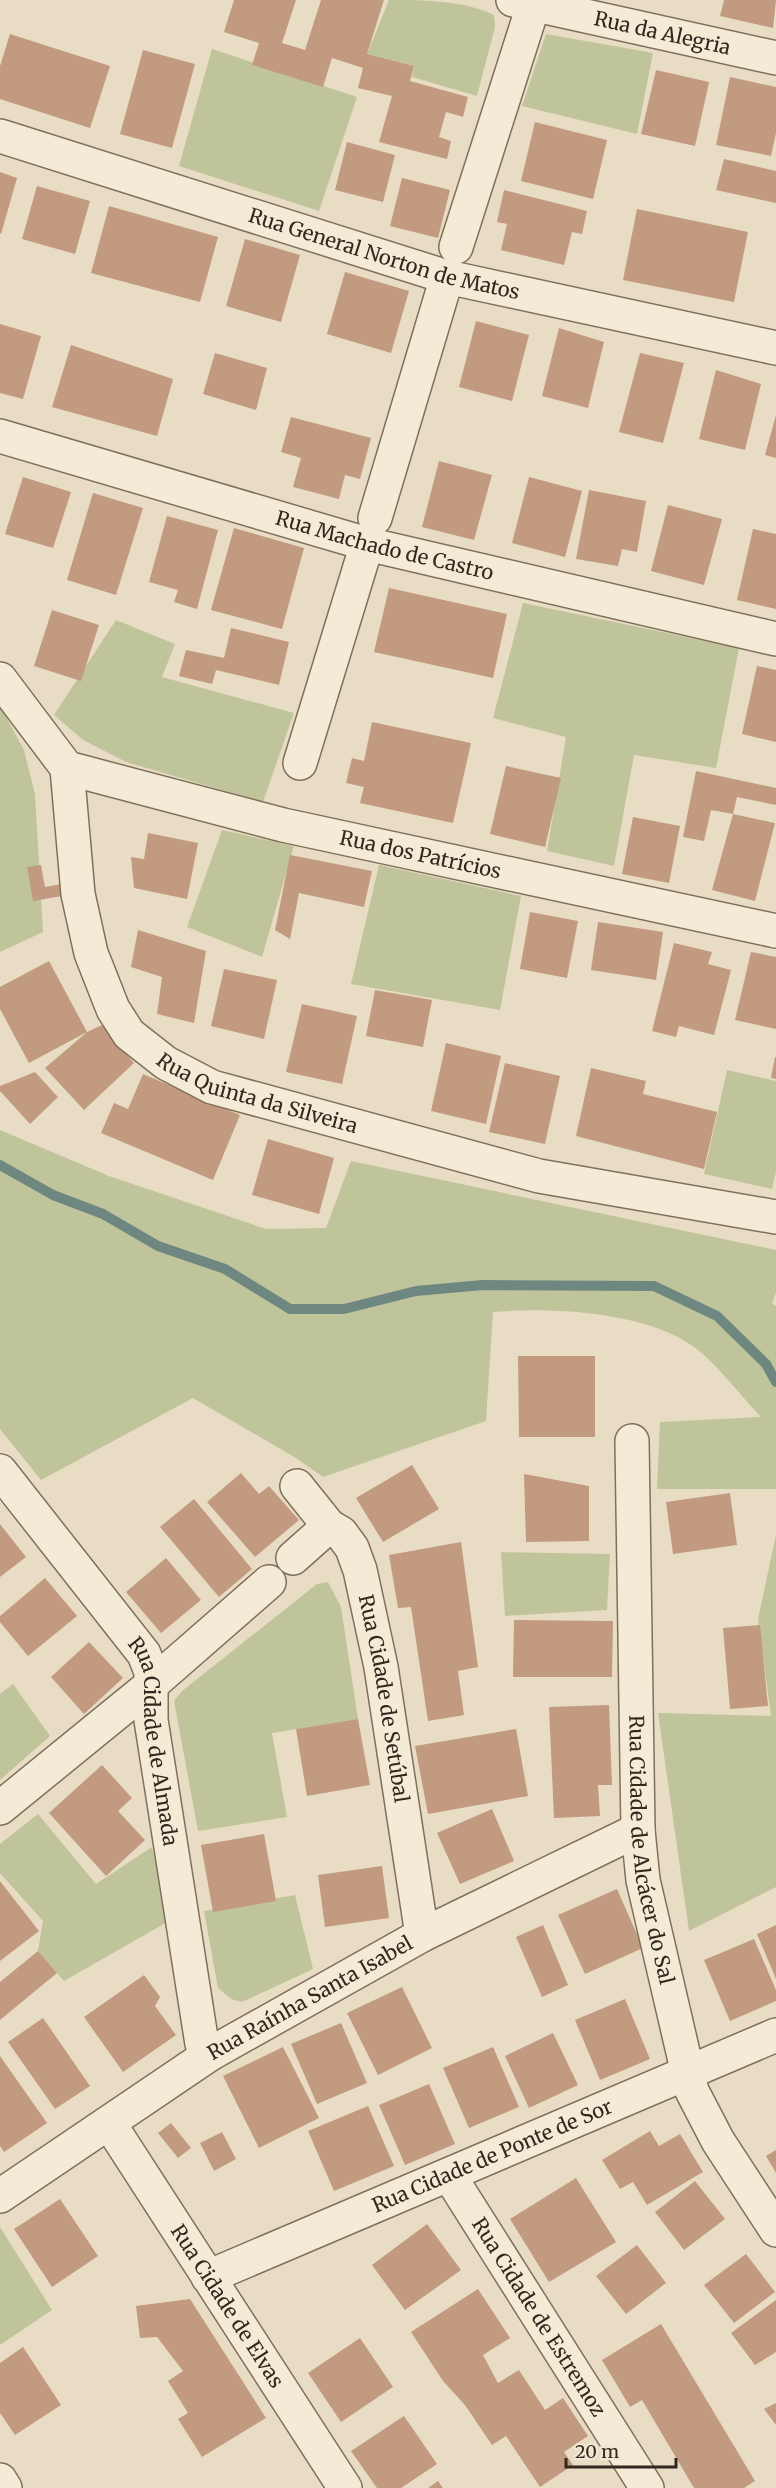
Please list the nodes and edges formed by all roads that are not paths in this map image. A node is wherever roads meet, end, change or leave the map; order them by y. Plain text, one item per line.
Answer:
1 (527, 2) edge
2 (776, 58) edge
3 (0, 136) edge
4 (452, 262) junction
5 (776, 348) edge
6 (0, 436) edge
7 (371, 531) junction
8 (776, 639) edge
9 (0, 679) edge
10 (300, 763) dead end
11 (67, 768) junction
12 (776, 931) edge
13 (776, 1217) edge
14 (632, 1441) dead end
15 (0, 1471) edge
16 (297, 1486) dead end
17 (329, 1526) junction
18 (293, 1558) dead end
19 (269, 1582) dead end
20 (151, 1685) junction
21 (0, 1808) edge
22 (638, 1830) junction
23 (422, 1935) junction
24 (776, 2035) edge
25 (210, 2054) junction
26 (687, 2073) junction
27 (109, 2123) junction
28 (449, 2175) junction
29 (0, 2196) edge
30 (776, 2230) edge
31 (208, 2277) junction
32 (0, 2480) edge
33 (5, 2488) edge
34 (345, 2488) edge
35 (647, 2488) edge

1 - 2 street, Rua da Alegria
1 - 4 street
3 - 4 street, Rua General Norton de Matos
4 - 5 street, Rua General Norton de Matos
4 - 7 street
6 - 7 street, Rua Machado de Castro
7 - 8 street, Rua Machado de Castro
7 - 10 street
9 - 11 street
11 - 12 street, Rua dos Patrícios
11 - 13 street, Rua Quinta da Silveira
14 - 22 street, Rua Cidade de Alcácer do Sal
15 - 20 street, Rua Cidade de Almada
16 - 17 street, Rua Cidade de Setúbal
17 - 18 street
17 - 23 street, Rua Cidade de Setúbal
19 - 20 street
20 - 21 street
20 - 25 street, Rua Cidade de Almada
22 - 23 street, Rua Raínha Santa Isabel
22 - 26 street, Rua Cidade de Alcácer do Sal
23 - 25 street, Rua Raínha Santa Isabel
24 - 26 street, Rua Cidade de Ponte de Sor
25 - 27 street, Rua Raínha Santa Isabel
26 - 28 street, Rua Cidade de Ponte de Sor
26 - 30 street, Rua Cidade de Alcácer do Sal
27 - 29 street, Rua Raínha Santa Isabel
27 - 31 street, Rua Cidade de Elvas
28 - 31 street, Rua Cidade de Ponte de Sor
28 - 35 street, Rua Cidade de Estremoz
31 - 34 street, Rua Cidade de Elvas
32 - 33 street

